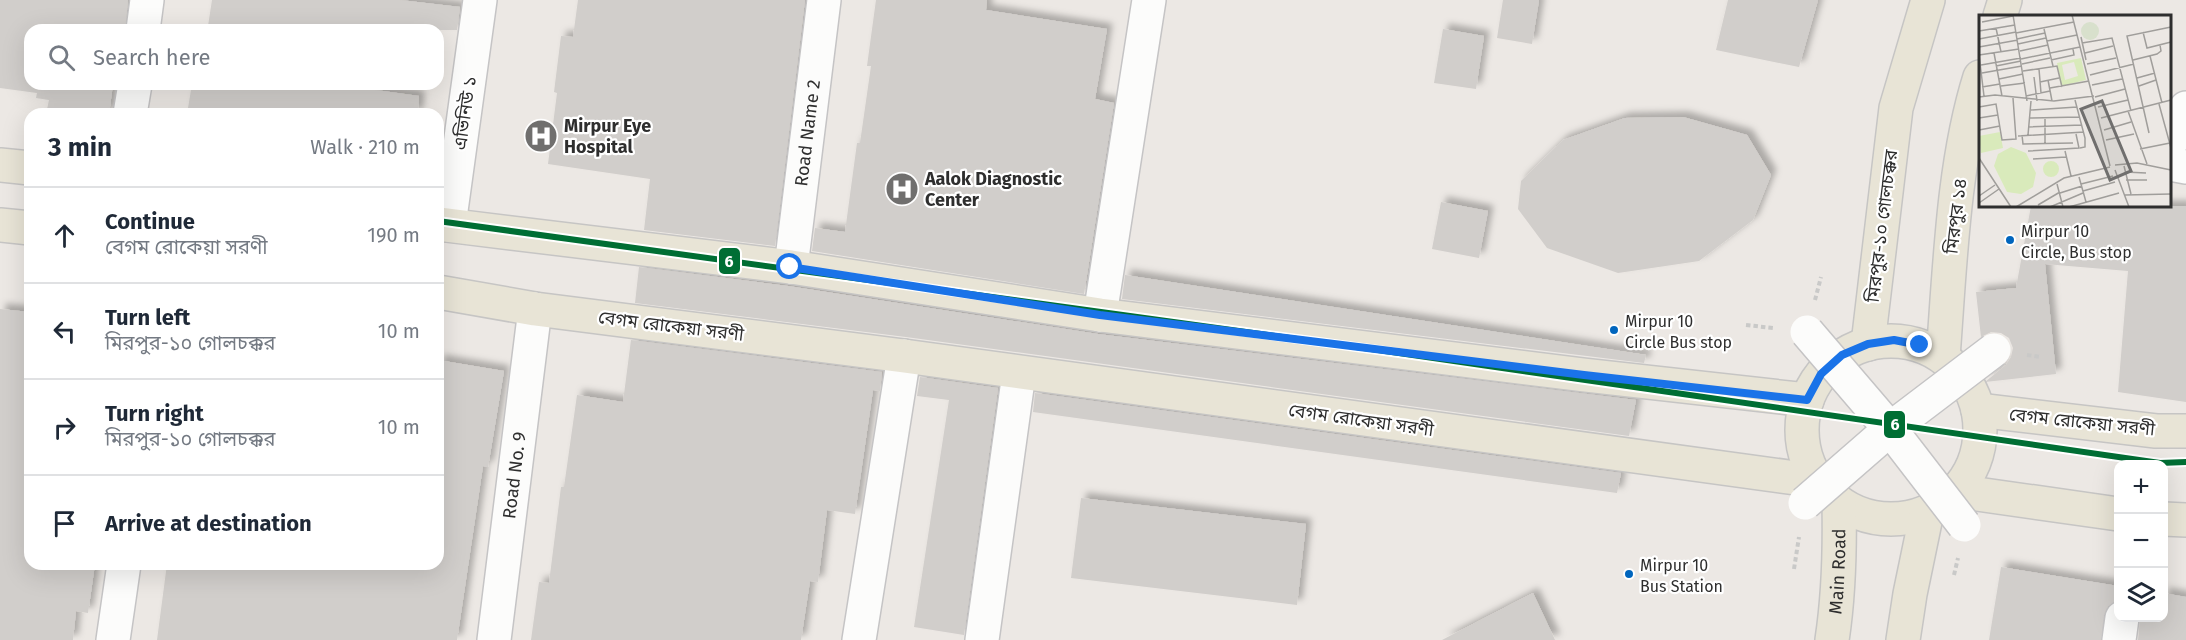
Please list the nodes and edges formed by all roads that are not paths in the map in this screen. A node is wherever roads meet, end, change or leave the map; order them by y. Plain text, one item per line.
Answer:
1 (147, 0) edge
2 (480, 0) edge
3 (824, 0) edge
4 (1149, 0) edge
5 (1928, 0) edge
6 (2005, 0) edge
7 (2000, 15) edge
8 (143, 24) edge
9 (1979, 84) edge
10 (134, 90) edge
11 (131, 108) edge
12 (2186, 108) edge
13 (1975, 110) edge
14 (2171, 140) edge
15 (2171, 164) edge
16 (0, 165) edge
17 (24, 167) edge
18 (2186, 167) edge
19 (444, 224) edge
20 (0, 225) edge
21 (24, 227) edge
22 (790, 267) junction
23 (444, 293) edge
24 (535, 309) junction
25 (1100, 315) junction
26 (1807, 332) dead end
27 (1868, 344) junction
28 (1994, 350) dead end
29 (904, 357) junction
30 (1943, 357) junction
31 (1019, 373) junction
32 (1807, 400) junction
33 (1978, 410) junction
34 (1890, 429) junction
35 (2186, 431) edge
36 (1956, 491) junction
37 (1820, 496) junction
38 (1927, 512) junction
39 (2114, 513) edge
40 (2168, 519) edge
41 (2186, 520) edge
42 (1964, 525) dead end
43 (123, 570) edge
44 (2121, 622) edge
45 (113, 640) edge
46 (494, 640) edge
47 (859, 640) edge
48 (982, 640) edge
49 (1832, 640) edge
50 (1903, 640) edge
51 (2119, 640) edge

1 - 8 street
2 - 19 street, এভিনিউ ১
3 - 22 street, Road Name 2
4 - 25 street
5 - 27 main road, মিরপুর-১০ গোলচক্কর
6 - 7 main road
9 - 13 main road, মিরপুর ১৪
10 - 11 street
12 - 14 street
13 - 30 main road, মিরপুর ১৪
15 - 18 street
16 - 17 main road
19 - 22 main road
20 - 21 main road
22 - 25 main road
23 - 24 main road, বেগম রোকেয়া সরণী
24 - 29 main road, বেগম রোকেয়া সরণী
24 - 46 street, Road No. 9
25 - 32 main road
26 - 34 street, bridge
27 - 30 main road
27 - 32 main road
28 - 34 street, bridge
29 - 31 main road, বেগম রোকেয়া সরণী
29 - 47 street
30 - 33 main road
31 - 37 main road, বেগম রোকেয়া সরণী
31 - 48 street
32 - 37 main road
33 - 35 main road, বেগম রোকেয়া সরণী
33 - 36 main road
34 - 37 street, bridge
34 - 42 street, bridge
36 - 38 main road
36 - 39 main road
37 - 38 main road
37 - 49 main road, Main Road
38 - 50 main road
40 - 41 main road
43 - 45 street
44 - 51 street

